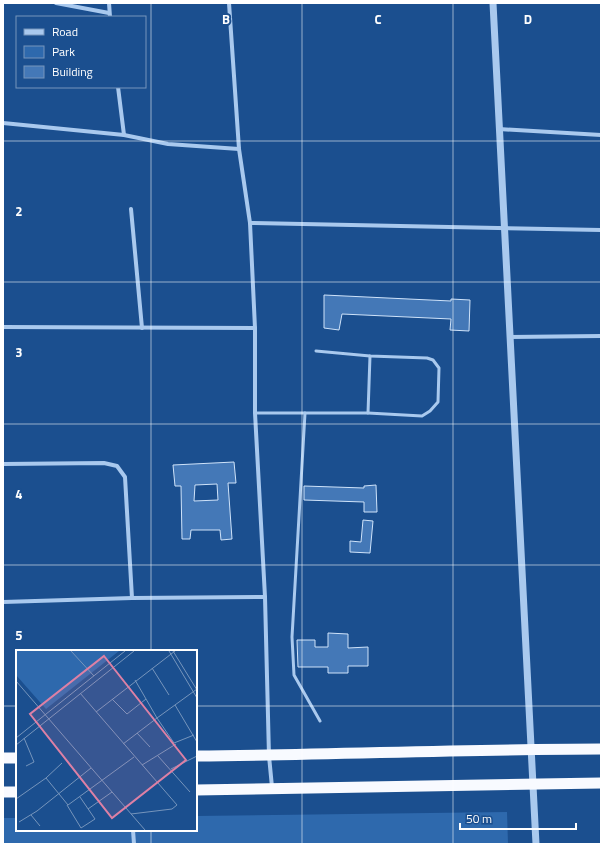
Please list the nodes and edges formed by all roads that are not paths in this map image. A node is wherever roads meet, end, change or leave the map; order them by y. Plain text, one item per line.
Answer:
1 (56, 3) edge
2 (109, 3) edge
3 (229, 3) edge
4 (493, 3) edge
5 (109, 15) edge
6 (118, 88) edge
7 (3, 123) edge
8 (499, 129) junction
9 (124, 135) junction
10 (601, 135) edge
11 (239, 149) junction
12 (131, 209) dead end
13 (250, 224) junction
14 (504, 228) junction
15 (601, 230) edge
16 (3, 327) edge
17 (142, 328) junction
18 (255, 328) junction
19 (601, 336) edge
20 (510, 337) junction
21 (316, 351) dead end
22 (370, 356) junction
23 (255, 413) junction
24 (305, 413) junction
25 (368, 413) junction
26 (3, 464) edge
27 (265, 597) junction
28 (132, 598) junction
29 (3, 602) edge
30 (320, 721) dead end
31 (531, 749) junction
32 (601, 749) edge
33 (197, 756) edge
34 (270, 756) junction
35 (3, 758) edge
36 (16, 758) edge
37 (601, 782) edge
38 (533, 783) junction
39 (272, 789) junction
40 (197, 790) edge
41 (3, 792) edge
42 (16, 792) edge
43 (133, 831) edge
44 (134, 844) edge
45 (536, 844) edge

1 - 5 street
2 - 5 street
3 - 11 street
4 - 8 street
6 - 9 street
7 - 9 street
8 - 10 street
8 - 14 street
9 - 11 street
11 - 13 street
12 - 17 street
13 - 14 street
13 - 18 street
14 - 15 street
14 - 20 street
16 - 17 street
17 - 18 street
18 - 23 street
19 - 20 street
20 - 31 street
21 - 22 lane
22 - 25 lane
22 - 25 lane
23 - 24 lane
23 - 27 street
24 - 25 lane
24 - 30 lane
26 - 28 street
27 - 28 street
27 - 34 street
28 - 29 street
31 - 32 highway
31 - 34 highway
31 - 38 street
33 - 34 highway
34 - 39 street
35 - 36 highway
37 - 38 highway
38 - 39 highway
38 - 45 street
39 - 40 highway
41 - 42 highway
43 - 44 street

